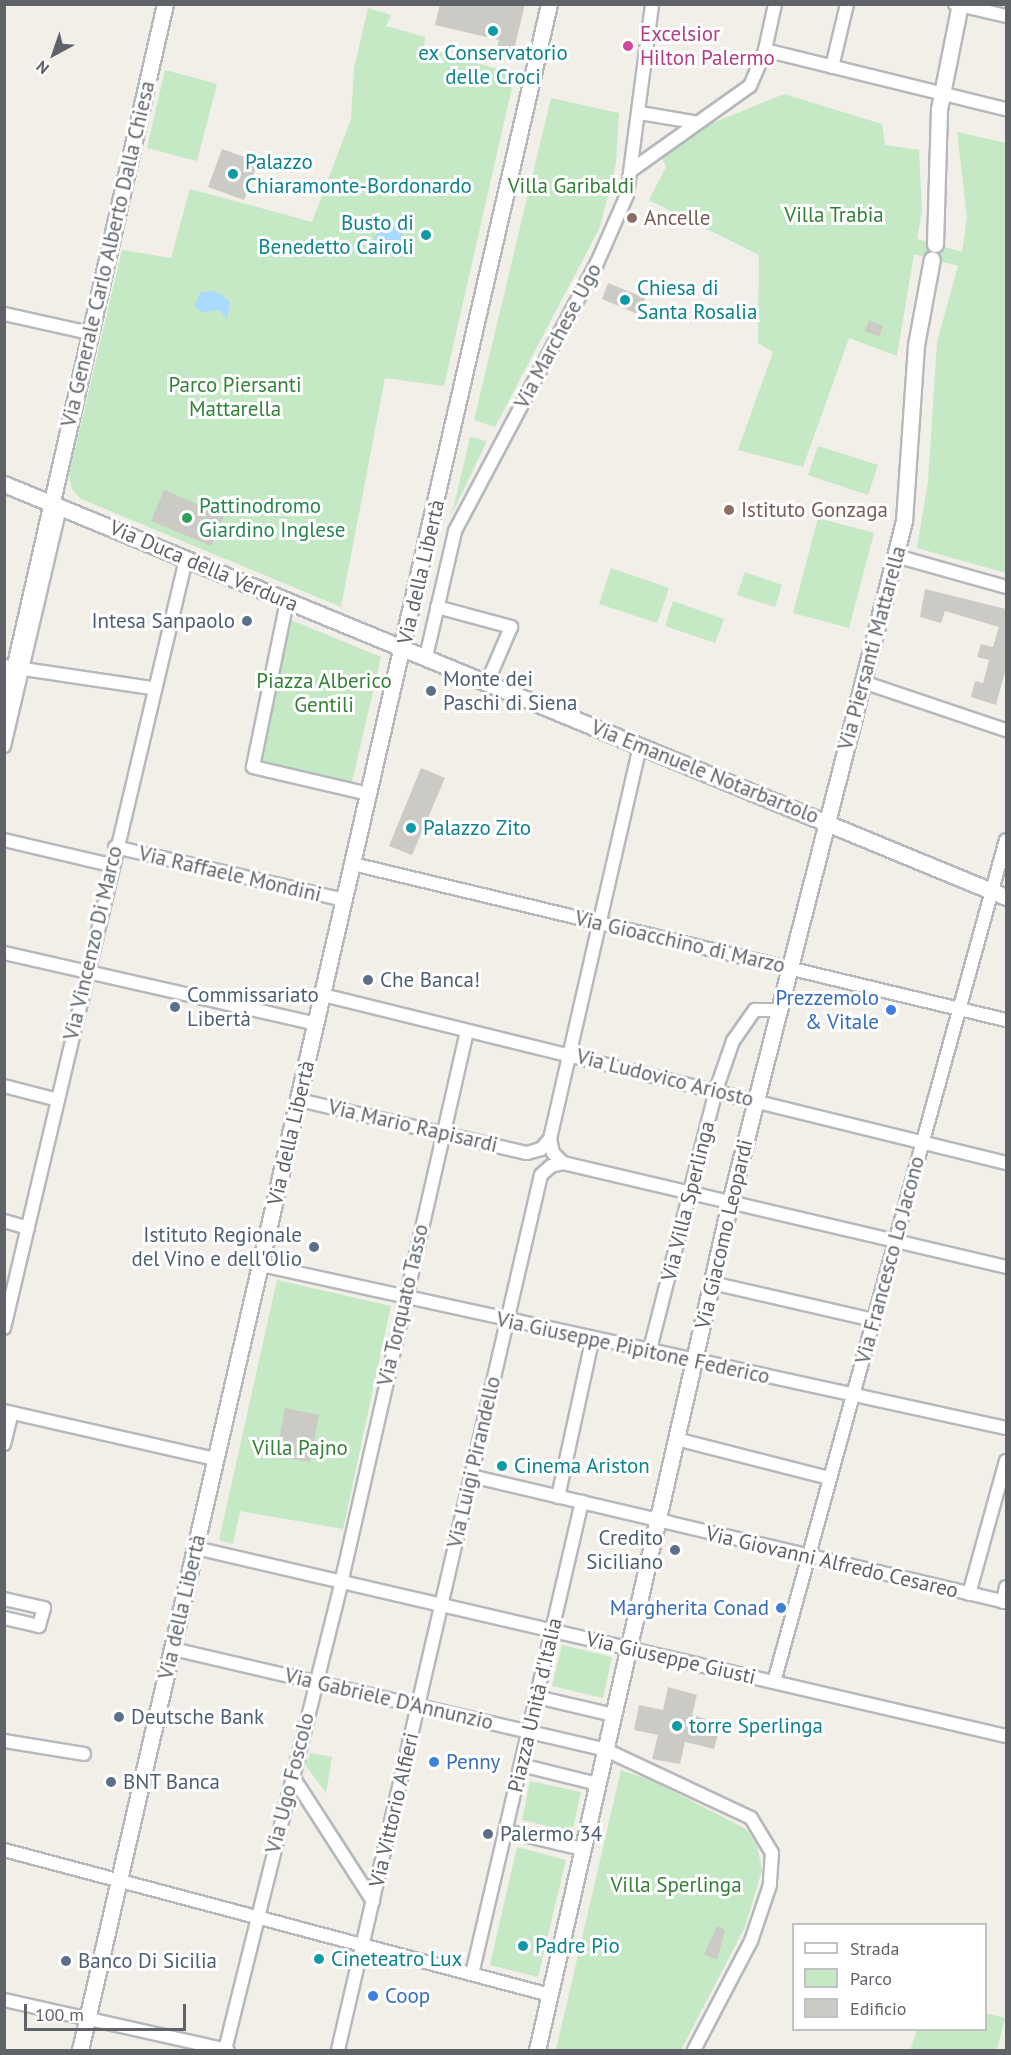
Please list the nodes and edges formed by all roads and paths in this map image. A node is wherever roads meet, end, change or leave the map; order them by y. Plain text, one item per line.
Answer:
1 (165, 4) edge
2 (549, 4) edge
3 (652, 4) edge
4 (776, 4) edge
5 (847, 4) edge
6 (959, 5) edge
7 (1006, 16) edge
8 (765, 50) junction
9 (832, 67) junction
10 (940, 94) junction
11 (1006, 109) edge
12 (640, 112) junction
13 (694, 122) junction
14 (633, 169) junction
15 (4, 314) edge
16 (90, 333) junction
17 (4, 484) edge
18 (56, 505) junction
19 (896, 556) junction
20 (186, 559) junction
21 (1006, 587) edge
22 (287, 601) junction
23 (437, 607) junction
24 (403, 648) junction
25 (426, 657) junction
26 (14, 668) edge
27 (863, 682) junction
28 (487, 683) junction
29 (153, 688) junction
30 (4, 713) edge
31 (1006, 730) edge
32 (639, 745) junction
33 (4, 746) edge
34 (369, 794) junction
35 (826, 822) junction
36 (4, 840) edge
37 (1006, 840) edge
38 (115, 847) junction
39 (353, 864) junction
40 (111, 865) junction
41 (999, 894) edge
42 (345, 900) junction
43 (598, 924) junction
44 (4, 953) edge
45 (789, 968) junction
46 (86, 971) junction
47 (323, 995) junction
48 (960, 1009) junction
49 (778, 1010) junction
50 (1006, 1020) edge
51 (316, 1024) junction
52 (467, 1030) junction
53 (569, 1055) junction
54 (4, 1086) edge
55 (716, 1090) junction
56 (58, 1100) junction
57 (299, 1100) junction
58 (756, 1100) junction
59 (442, 1132) junction
60 (550, 1139) junction
61 (922, 1142) junction
62 (527, 1153) junction
63 (563, 1163) junction
64 (1006, 1163) edge
65 (541, 1175) junction
66 (689, 1192) junction
67 (730, 1202) junction
68 (4, 1221) edge
69 (28, 1228) junction
70 (895, 1242) junction
71 (261, 1265) junction
72 (1006, 1267) edge
73 (712, 1283) junction
74 (404, 1297) junction
75 (874, 1320) junction
76 (506, 1321) junction
77 (4, 1328) edge
78 (592, 1341) junction
79 (649, 1353) junction
80 (694, 1362) junction
81 (852, 1396) junction
82 (8, 1412) edge
83 (1006, 1428) edge
84 (676, 1439) junction
85 (4, 1444) edge
86 (216, 1459) junction
87 (1006, 1461) edge
88 (471, 1476) junction
89 (829, 1478) junction
90 (558, 1497) junction
91 (582, 1502) junction
92 (657, 1521) junction
93 (196, 1548) junction
94 (808, 1557) junction
95 (342, 1579) junction
96 (1006, 1587) edge
97 (969, 1594) junction
98 (4, 1599) edge
99 (1005, 1602) edge
100 (441, 1603) junction
101 (4, 1618) edge
102 (552, 1630) junction
103 (629, 1648) junction
104 (172, 1649) junction
105 (314, 1682) junction
106 (774, 1682) junction
107 (537, 1697) junction
108 (418, 1706) junction
109 (614, 1715) junction
110 (529, 1731) junction
111 (1006, 1736) edge
112 (4, 1741) edge
113 (606, 1750) junction
114 (84, 1754) dead end
115 (521, 1765) junction
116 (293, 1777) junction
117 (598, 1784) junction
118 (506, 1831) junction
119 (584, 1849) junction
120 (4, 1850) edge
121 (119, 1882) junction
122 (373, 1901) junction
123 (256, 1917) junction
124 (363, 1946) junction
125 (472, 1974) junction
126 (550, 1995) junction
127 (4, 2000) edge
128 (88, 2019) junction
129 (80, 2050) edge
130 (226, 2050) edge
131 (338, 2050) edge
132 (537, 2050) edge
133 (694, 2050) edge

1 - 16 street, Via Generale Carlo Alberto Dalla Chiesa
2 - 24 street, Via della Libertà
3 - 12 street, Via Marchese Ugo
4 - 8 street
5 - 9 street
6 - 7 street
6 - 10 street, Via Piersanti Mattarella
8 - 9 street
8 - 13 street
9 - 10 street
10 - 11 street
10 - 19 street, Via Piersanti Mattarella
12 - 13 street
12 - 14 street, Via Marchese Ugo
13 - 14 street
14 - 23 street, Via Marchese Ugo
15 - 16 street
16 - 18 street, Via Generale Carlo Alberto Dalla Chiesa
17 - 18 street, Via Duca della Verdura
18 - 20 street, Via Duca della Verdura
18 - 26 street, Via Generale Carlo Alberto Dalla Chiesa
19 - 21 street
19 - 27 street, Via Piersanti Mattarella
20 - 22 street, Via Duca della Verdura
20 - 29 street, Via Vincenzo Di Marco
22 - 24 street, Via Duca della Verdura
22 - 34 street
23 - 25 street, Via Marchese Ugo
23 - 28 street
24 - 25 street, Via Emanuele Notarbartolo
24 - 34 street, Via della Libertà
25 - 28 street, Via Emanuele Notarbartolo
26 - 29 street
26 - 30 street, Via Generale Carlo Alberto Dalla Chiesa
26 - 33 street
27 - 31 street
27 - 35 street, Via Piersanti Mattarella
28 - 32 street, Via Emanuele Notarbartolo
29 - 38 street, Via Vincenzo Di Marco
32 - 35 street, Via Emanuele Notarbartolo
32 - 43 street
34 - 39 street, Via della Libertà
35 - 41 street, Via Emanuele Notarbartolo
35 - 45 street, Via Giacomo Leopardi
36 - 40 street
37 - 41 street, Via Francesco Lo Jacono
38 - 40 street, Via Vincenzo Di Marco
38 - 42 street, Via Raffaele Mondini
39 - 42 street, Via della Libertà
39 - 43 street, Via Gioacchino di Marzo
40 - 46 street, Via Vincenzo Di Marco
41 - 48 street, Via Francesco Lo Jacono
42 - 47 street, Via della Libertà
43 - 45 street, Via Gioacchino di Marzo
43 - 53 street
44 - 46 street
45 - 48 street, Via Gioacchino di Marzo
45 - 49 street, Via Giacomo Leopardi
46 - 51 street
46 - 56 street, Via Vincenzo Di Marco
47 - 51 street, Via della Libertà
47 - 52 street, Via Ludovico Ariosto
48 - 50 street, Via Gioacchino di Marzo
48 - 61 street, Via Francesco Lo Jacono
49 - 55 street, Via Villa Sperlinga
49 - 58 street, Via Giacomo Leopardi
51 - 57 street, Via della Libertà
52 - 53 street, Via Ludovico Ariosto
52 - 59 street, Via Torquato Tasso
53 - 55 street, Via Ludovico Ariosto
53 - 60 street
54 - 56 street
55 - 58 street, Via Ludovico Ariosto
55 - 66 street, Via Villa Sperlinga
56 - 69 street, Via Vincenzo Di Marco
57 - 59 street, Via Mario Rapisardi
57 - 71 street, Via della Libertà
58 - 61 street, Via Ludovico Ariosto
58 - 67 street, Via Giacomo Leopardi
59 - 62 street, Via Mario Rapisardi
59 - 74 street, Via Torquato Tasso
60 - 62 street
60 - 63 street
61 - 64 street, Via Ludovico Ariosto
61 - 70 street, Via Francesco Lo Jacono
62 - 65 street
63 - 65 street
63 - 66 street
65 - 76 street, Via Luigi Pirandello
66 - 67 street
66 - 79 street, Via Villa Sperlinga
67 - 70 street
67 - 73 street, Via Giacomo Leopardi
68 - 69 street
69 - 77 street, Via Vincenzo Di Marco
70 - 72 street
70 - 75 street, Via Francesco Lo Jacono
71 - 74 street, Via Giuseppe Pipitone Federico
71 - 86 street, Via della Libertà
73 - 75 street
73 - 80 street, Via Giacomo Leopardi
74 - 76 street, Via Giuseppe Pipitone Federico
74 - 95 street, Via Torquato Tasso
75 - 81 street, Via Francesco Lo Jacono
76 - 78 street, Via Giuseppe Pipitone Federico
76 - 88 street, Via Luigi Pirandello
78 - 79 street, Via Giuseppe Pipitone Federico
78 - 90 street
79 - 80 street, Via Giuseppe Pipitone Federico
80 - 81 street, Via Giuseppe Pipitone Federico
80 - 84 street, Via Giacomo Leopardi
81 - 83 street, Via Giuseppe Pipitone Federico
81 - 89 street, Via Francesco Lo Jacono
82 - 85 street
82 - 86 street
84 - 89 street
84 - 92 street, Via Giacomo Leopardi
86 - 93 street, Via della Libertà
87 - 97 street
88 - 90 street, Via Giovanni Alfredo Cesareo
88 - 100 street, Via Luigi Pirandello
89 - 94 street, Via Francesco Lo Jacono
90 - 91 street, Via Giovanni Alfredo Cesareo
91 - 92 street, Via Giovanni Alfredo Cesareo
91 - 102 street, Piazza Unità d'Italia
92 - 94 street, Via Giovanni Alfredo Cesareo
92 - 103 street, Via Giacomo Leopardi
93 - 95 street, Via Giuseppe Giusti
93 - 104 street, Via della Libertà
94 - 97 street, Via Giovanni Alfredo Cesareo
94 - 106 street, Via Francesco Lo Jacono
95 - 100 street, Via Giuseppe Giusti
95 - 105 street, Via Ugo Foscolo
96 - 99 street
97 - 99 street, Via Giovanni Alfredo Cesareo
98 - 101 street
100 - 102 street, Via Giuseppe Giusti
100 - 108 street, Via Vittorio Alfieri
102 - 103 street, Via Giuseppe Giusti
102 - 107 street, Piazza Unità d'Italia
103 - 106 street, Via Giuseppe Giusti
103 - 109 street
104 - 105 street, Via Gabriele D'Annunzio
104 - 121 street, Via della Libertà
105 - 108 street, Via Gabriele D'Annunzio
105 - 116 street, Via Ugo Foscolo
106 - 111 street, Via Giuseppe Giusti
107 - 109 street
107 - 110 street, Piazza Unità d'Italia
108 - 110 street, Via Gabriele D'Annunzio
108 - 122 street, Via Vittorio Alfieri
109 - 113 street
110 - 113 street, Via Gabriele D'Annunzio
110 - 115 street, Piazza Unità d'Italia
112 - 114 street
113 - 117 street
113 - 133 street, Via Gabriele D'Annunzio
115 - 117 street
115 - 118 street, Piazza Unità d'Italia
116 - 122 street
116 - 123 street, Via Ugo Foscolo
117 - 119 street
118 - 119 street
118 - 125 street, Piazza Unità d'Italia
119 - 126 street
120 - 121 street
121 - 123 street
121 - 128 street, Via della Libertà
122 - 124 street, Via Vittorio Alfieri
123 - 124 street
123 - 130 street, Via Ugo Foscolo
124 - 125 street
124 - 131 street, Via Vittorio Alfieri
125 - 126 street
126 - 132 street
127 - 128 street
128 - 129 street, Via della Libertà
128 - 130 street

